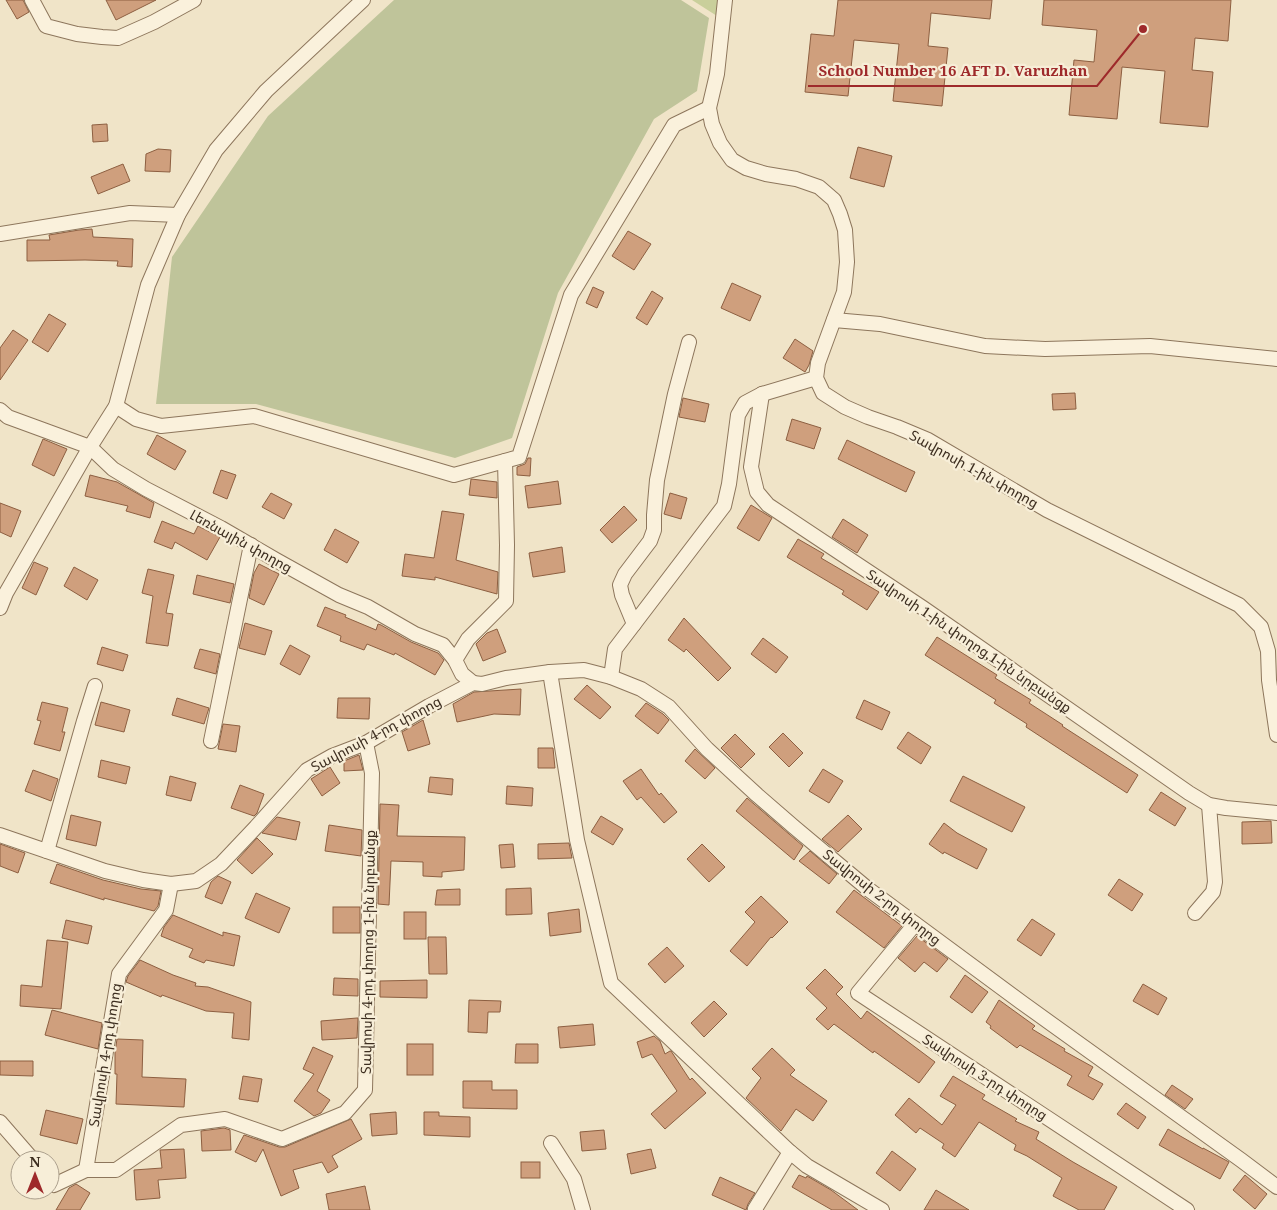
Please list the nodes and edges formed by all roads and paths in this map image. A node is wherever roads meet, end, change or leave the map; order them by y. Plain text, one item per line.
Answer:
1 (32, 0) edge
2 (194, 0) edge
3 (363, 0) edge
4 (725, 0) edge
5 (710, 108) junction
6 (178, 215) junction
7 (0, 234) edge
8 (834, 320) junction
9 (689, 342) dead end
10 (1277, 359) edge
11 (816, 378) junction
12 (762, 394) junction
13 (116, 406) junction
14 (0, 410) edge
15 (90, 447) junction
16 (505, 461) junction
17 (251, 545) junction
18 (0, 608) edge
19 (634, 624) junction
20 (1273, 651) edge
21 (455, 660) junction
22 (550, 672) junction
23 (611, 677) junction
24 (473, 683) junction
25 (96, 686) dead end
26 (1277, 735) edge
27 (211, 741) dead end
28 (366, 743) junction
29 (1209, 805) junction
30 (1277, 813) edge
31 (0, 835) edge
32 (47, 851) junction
33 (171, 884) junction
34 (1195, 913) dead end
35 (915, 924) junction
36 (0, 1122) edge
37 (551, 1143) dead end
38 (24, 1150) edge
39 (790, 1152) junction
40 (86, 1170) junction
41 (60, 1182) edge
42 (1277, 1187) edge
43 (583, 1210) edge
44 (756, 1210) edge
45 (882, 1210) edge
46 (1188, 1210) edge

1 - 2 street
3 - 6 street
4 - 5 street
5 - 8 street
5 - 16 street
6 - 7 street
6 - 13 street
8 - 10 street
8 - 11 street
9 - 19 street
11 - 12 street
11 - 20 street, Տավրոսի 1-ին փողոց
12 - 19 street
12 - 29 street, Տավրոսի 1-ին փողոց,1-ին նրբանցք
13 - 15 street
13 - 16 street
14 - 15 street, Լեռնային փողոց
15 - 17 street, Լեռնային փողոց
15 - 18 street
16 - 21 street
17 - 21 street, Լեռնային փողոց
17 - 27 street
19 - 23 street
20 - 26 street, Տավրոսի 1-ին փողոց
21 - 24 street, Լեռնային փողոց
22 - 23 street, Տավրոսի 2-րդ փողոց
22 - 24 street, Տավրոսի 2-րդ փողոց
22 - 39 street
23 - 35 street, Տավրոսի 2-րդ փողոց
24 - 28 street, Տավրոսի 4-րդ փողոց
25 - 32 street
28 - 33 street, Տավրոսի 4-րդ փողոց
28 - 40 street, Տավրոսի 4-րդ փողոց 1-ին նրբանցք
29 - 30 street, Տավրոսի 1-ին փողոց,1-ին նրբանցք
29 - 34 street
31 - 32 street, Տավրոսի 4-րդ փողոց
32 - 33 street, Տավրոսի 4-րդ փողոց
33 - 40 street, Տավրոսի 4-րդ փողոց
35 - 42 street, Տավրոսի 2-րդ փողոց
35 - 46 street, Տավրոսի 3-րդ փողոց
36 - 38 street
37 - 43 street
39 - 44 street
39 - 45 street
40 - 41 street

